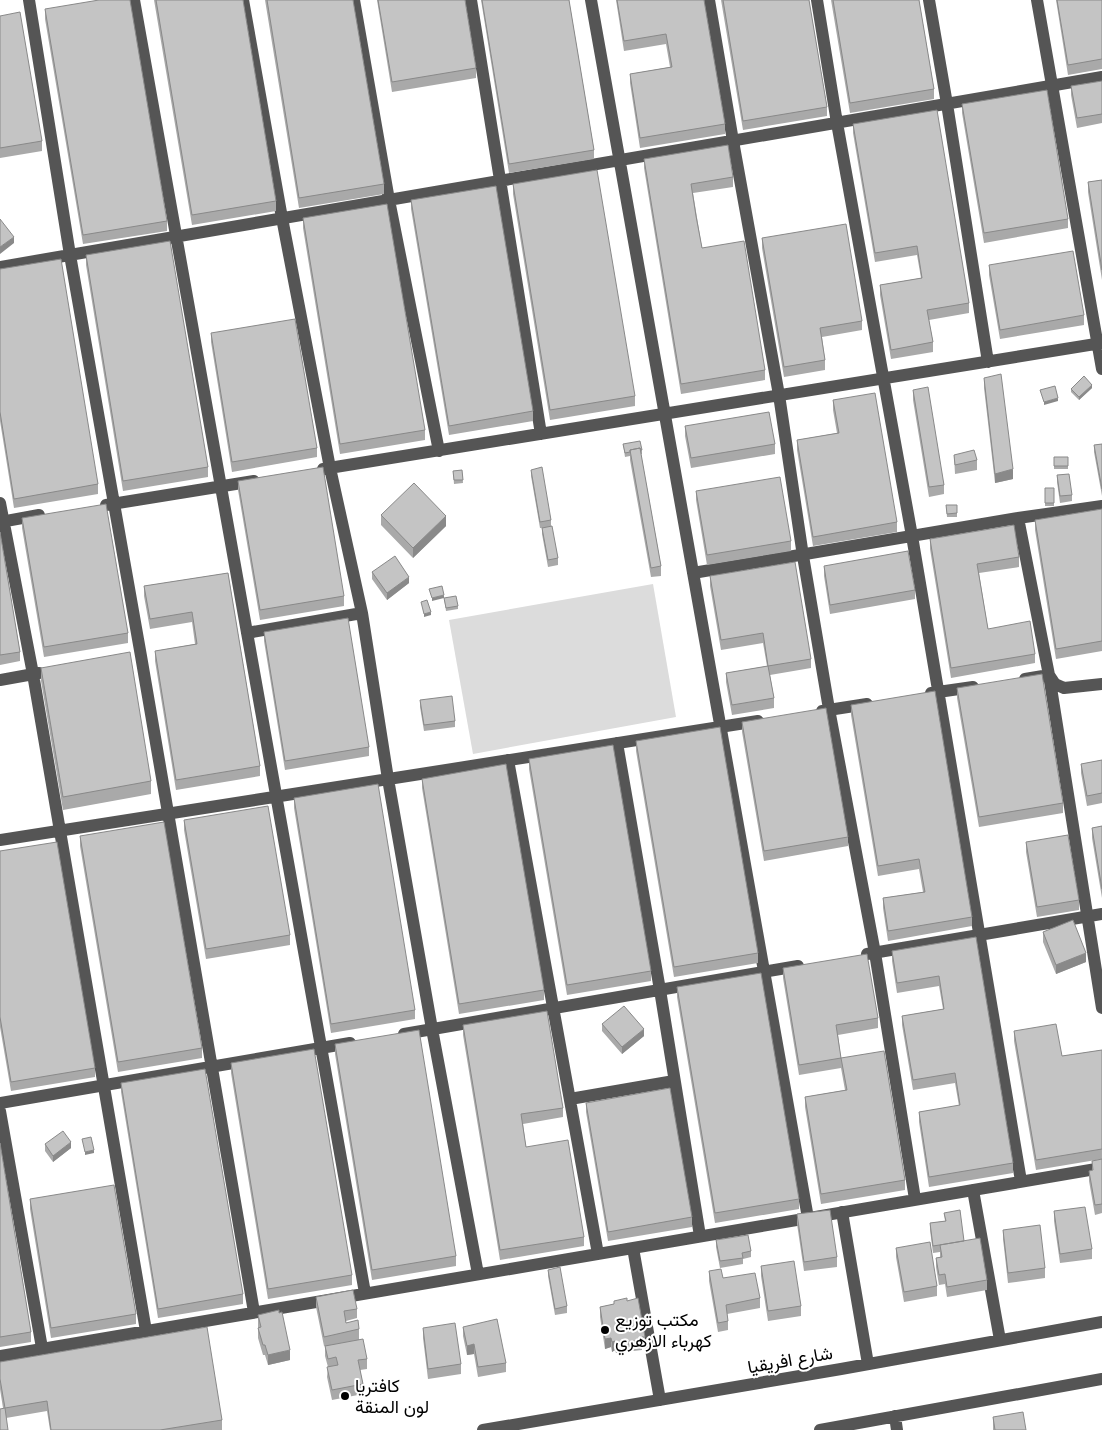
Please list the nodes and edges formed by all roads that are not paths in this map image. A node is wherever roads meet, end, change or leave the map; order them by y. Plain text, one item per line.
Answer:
1 (29, 0) edge
2 (134, 0) edge
3 (243, 0) edge
4 (354, 0) edge
5 (471, 0) edge
6 (592, 0) edge
7 (709, 0) edge
8 (817, 0) edge
9 (928, 0) edge
10 (1037, 0) edge
11 (1102, 77) edge
12 (1051, 86) junction
13 (947, 104) junction
14 (836, 123) junction
15 (733, 141) junction
16 (620, 160) junction
17 (500, 181) junction
18 (389, 200) junction
19 (282, 218) junction
20 (176, 237) junction
21 (70, 255) junction
22 (0, 267) edge
23 (1100, 344) edge
24 (988, 362) junction
25 (1102, 369) edge
26 (884, 379) junction
27 (780, 395) junction
28 (665, 414) junction
29 (541, 434) junction
30 (439, 451) junction
31 (330, 468) junction
32 (307, 472) edge
33 (269, 478) edge
34 (221, 486) junction
35 (0, 503) edge
36 (114, 503) junction
37 (96, 506) edge
38 (1102, 506) edge
39 (50, 514) edge
40 (1018, 518) junction
41 (2, 522) edge
42 (912, 536) junction
43 (803, 556) junction
44 (693, 573) junction
45 (362, 614) junction
46 (247, 633) junction
47 (53, 671) edge
48 (33, 674) junction
49 (1049, 675) junction
50 (0, 680) edge
51 (1012, 681) edge
52 (1102, 684) edge
53 (985, 685) edge
54 (939, 692) junction
55 (921, 695) edge
56 (875, 702) edge
57 (829, 710) junction
58 (810, 713) edge
59 (770, 719) edge
60 (721, 727) junction
61 (617, 743) junction
62 (508, 760) junction
63 (388, 779) junction
64 (276, 796) junction
65 (168, 813) junction
66 (60, 830) junction
67 (0, 840) edge
68 (1102, 914) edge
69 (1087, 916) junction
70 (979, 934) junction
71 (875, 953) junction
72 (856, 956) edge
73 (810, 964) edge
74 (764, 972) junction
75 (660, 990) junction
76 (554, 1008) junction
77 (1102, 1008) edge
78 (432, 1029) junction
79 (395, 1035) edge
80 (358, 1042) edge
81 (321, 1048) junction
82 (212, 1067) junction
83 (674, 1080) junction
84 (103, 1086) junction
85 (570, 1099) junction
86 (0, 1103) edge
87 (0, 1111) edge
88 (1102, 1168) edge
89 (1021, 1182) junction
90 (973, 1190) junction
91 (915, 1199) junction
92 (842, 1212) junction
93 (808, 1218) junction
94 (700, 1236) junction
95 (633, 1248) junction
96 (598, 1254) junction
97 (478, 1274) junction
98 (365, 1293) junction
99 (254, 1312) junction
100 (1102, 1322) edge
101 (146, 1331) junction
102 (1000, 1340) junction
103 (42, 1348) junction
104 (0, 1356) edge
105 (868, 1364) junction
106 (1102, 1379) edge
107 (660, 1400) junction
108 (895, 1416) junction
109 (488, 1430) edge
110 (820, 1430) edge
111 (897, 1430) edge

1 - 21 street
2 - 20 street
3 - 19 street
4 - 18 street
5 - 17 street
6 - 16 street
7 - 15 street
8 - 14 street
9 - 13 street
10 - 12 street
11 - 12 street
12 - 13 street
12 - 23 street
13 - 14 street
13 - 24 street
14 - 15 street
14 - 26 street
15 - 16 street
15 - 27 street
16 - 17 street
16 - 28 street
17 - 18 street
17 - 29 street
18 - 19 street
18 - 30 street
19 - 20 street
19 - 31 street
20 - 21 street
20 - 34 street
21 - 22 street
21 - 36 street
23 - 24 street
23 - 25 street
24 - 26 street
26 - 27 street
26 - 42 street
27 - 28 street
27 - 43 street
28 - 29 street
28 - 44 street
29 - 30 street
30 - 31 street
31 - 32 street
31 - 45 street
33 - 34 street
34 - 36 street
34 - 46 street
35 - 41 street
36 - 37 street
36 - 65 street
38 - 40 street
39 - 41 street
40 - 42 street
40 - 49 street
41 - 48 street
42 - 43 street
42 - 54 street
43 - 44 street
43 - 57 street
44 - 60 street
45 - 46 street
45 - 63 street
46 - 64 street
47 - 48 street
48 - 50 street
48 - 66 street
49 - 51 street
49 - 52 street
49 - 69 street
53 - 54 street
54 - 55 street
54 - 70 street
56 - 57 street
57 - 58 street
57 - 71 street
59 - 60 street
60 - 61 street
60 - 74 street
61 - 62 street
61 - 75 street
62 - 63 street
62 - 76 street
63 - 64 street
63 - 78 street
64 - 65 street
64 - 81 street
65 - 66 street
65 - 82 street
66 - 67 street
66 - 84 street
68 - 69 street
69 - 70 street
69 - 77 street
70 - 71 street
70 - 89 street
71 - 72 street
71 - 91 street
73 - 74 street
74 - 75 street
74 - 93 street
75 - 76 street
75 - 83 street
76 - 78 street
76 - 85 street
78 - 79 street
78 - 97 street
80 - 81 street
81 - 82 street
81 - 98 street
82 - 84 street
82 - 99 street
83 - 85 street
83 - 94 street
84 - 86 street
84 - 101 street
85 - 96 street
87 - 103 street
88 - 89 street
89 - 90 street
90 - 91 street
90 - 102 street
91 - 92 street
92 - 93 street
92 - 105 street
93 - 94 street
94 - 95 street
95 - 96 street
95 - 107 street
96 - 97 street
97 - 98 street
98 - 99 street
99 - 101 street
100 - 102 street, شارع افريقيا
101 - 103 street
102 - 105 street, شارع افريقيا
103 - 104 street
105 - 107 street, شارع افريقيا
106 - 108 street
107 - 109 street, شارع افريقيا
108 - 110 street
108 - 111 street

